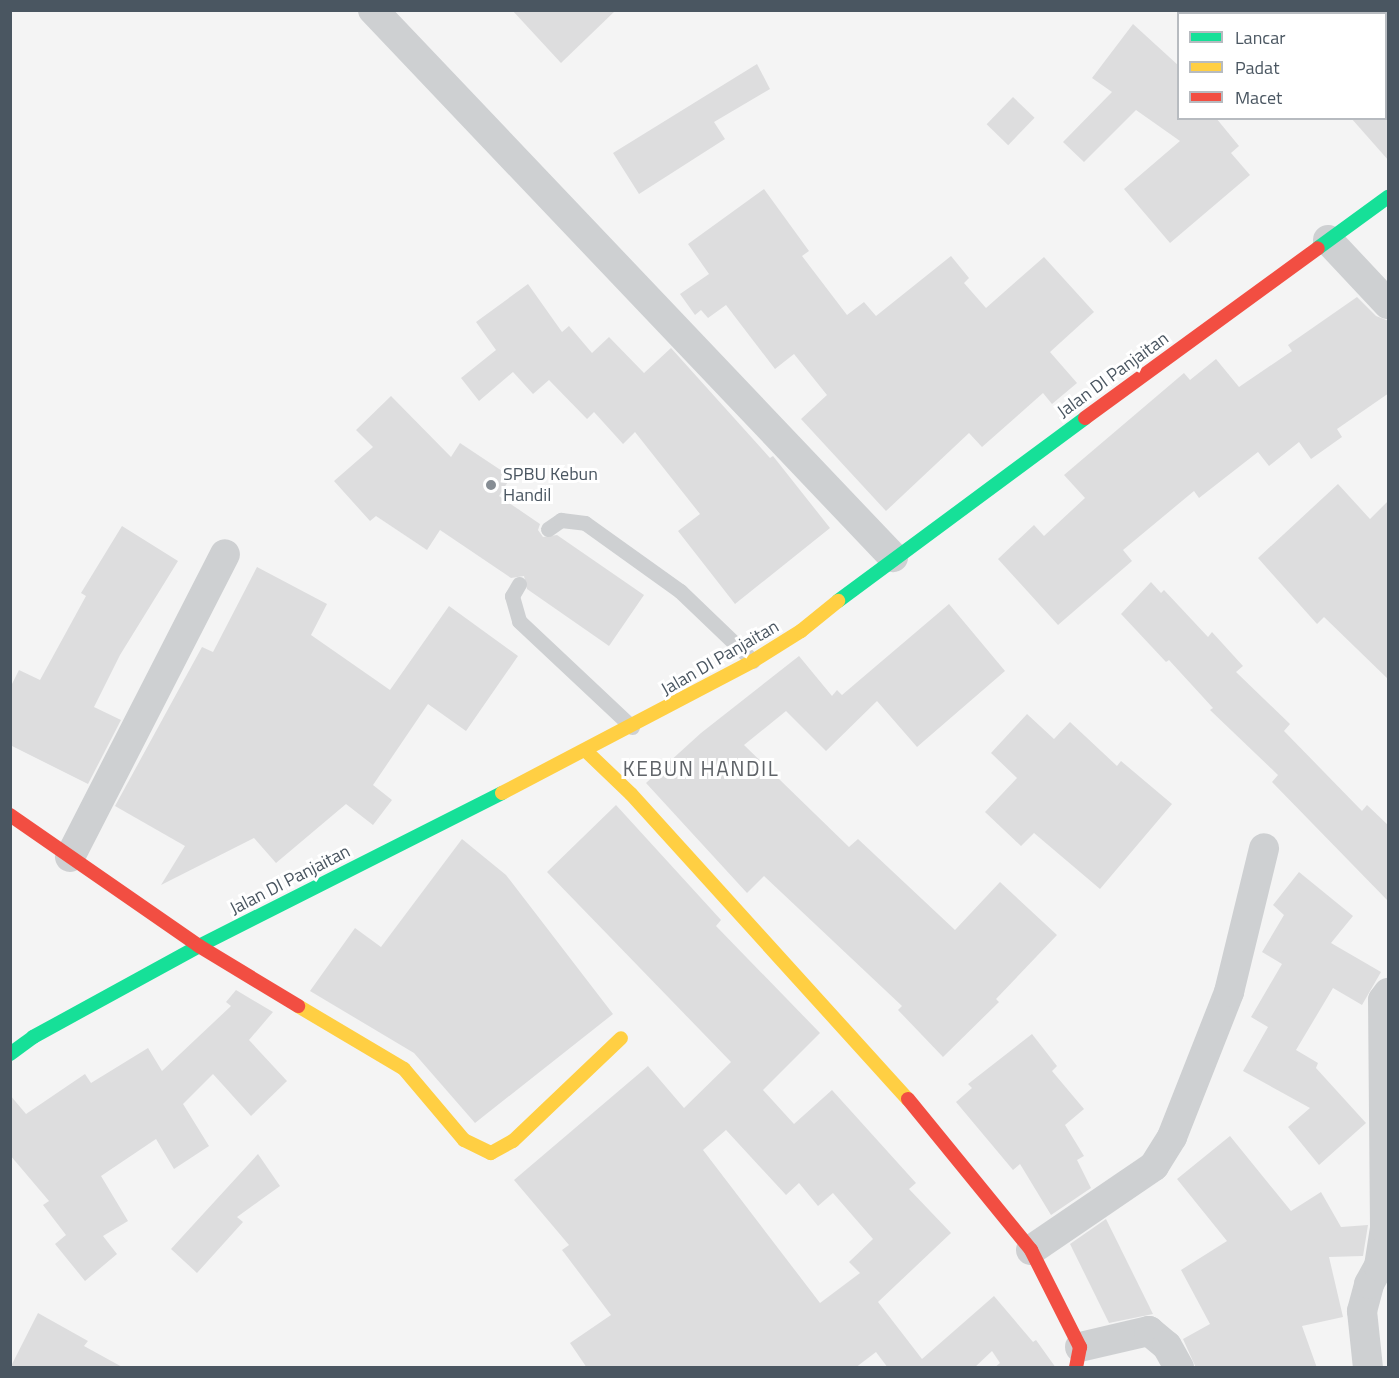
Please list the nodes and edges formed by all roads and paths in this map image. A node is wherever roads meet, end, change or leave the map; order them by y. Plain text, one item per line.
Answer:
1 (373, 10) edge
2 (1389, 197) edge
3 (1328, 240) junction
4 (1389, 304) edge
5 (548, 529) dead end
6 (225, 554) dead end
7 (893, 557) junction
8 (519, 584) dead end
9 (753, 661) junction
10 (632, 727) junction
11 (586, 752) junction
12 (10, 815) edge
13 (1264, 848) dead end
14 (70, 857) junction
15 (199, 946) junction
16 (1389, 993) edge
17 (621, 1038) dead end
18 (10, 1054) edge
19 (1031, 1250) junction
20 (1078, 1357) edge
21 (1179, 1368) edge
22 (1368, 1368) edge

1 - 7 street
2 - 3 street, Jalan DI Panjaitan
3 - 4 street
3 - 7 street, Jalan DI Panjaitan
5 - 9 lane
6 - 14 street
7 - 9 street, Jalan DI Panjaitan
8 - 10 lane
9 - 10 street, Jalan DI Panjaitan
10 - 11 street, Jalan DI Panjaitan
11 - 15 street, Jalan DI Panjaitan
11 - 19 street
12 - 14 street
13 - 19 street
14 - 15 street
15 - 17 street
15 - 18 street, Jalan DI Panjaitan
16 - 22 street
19 - 20 street
20 - 21 street

